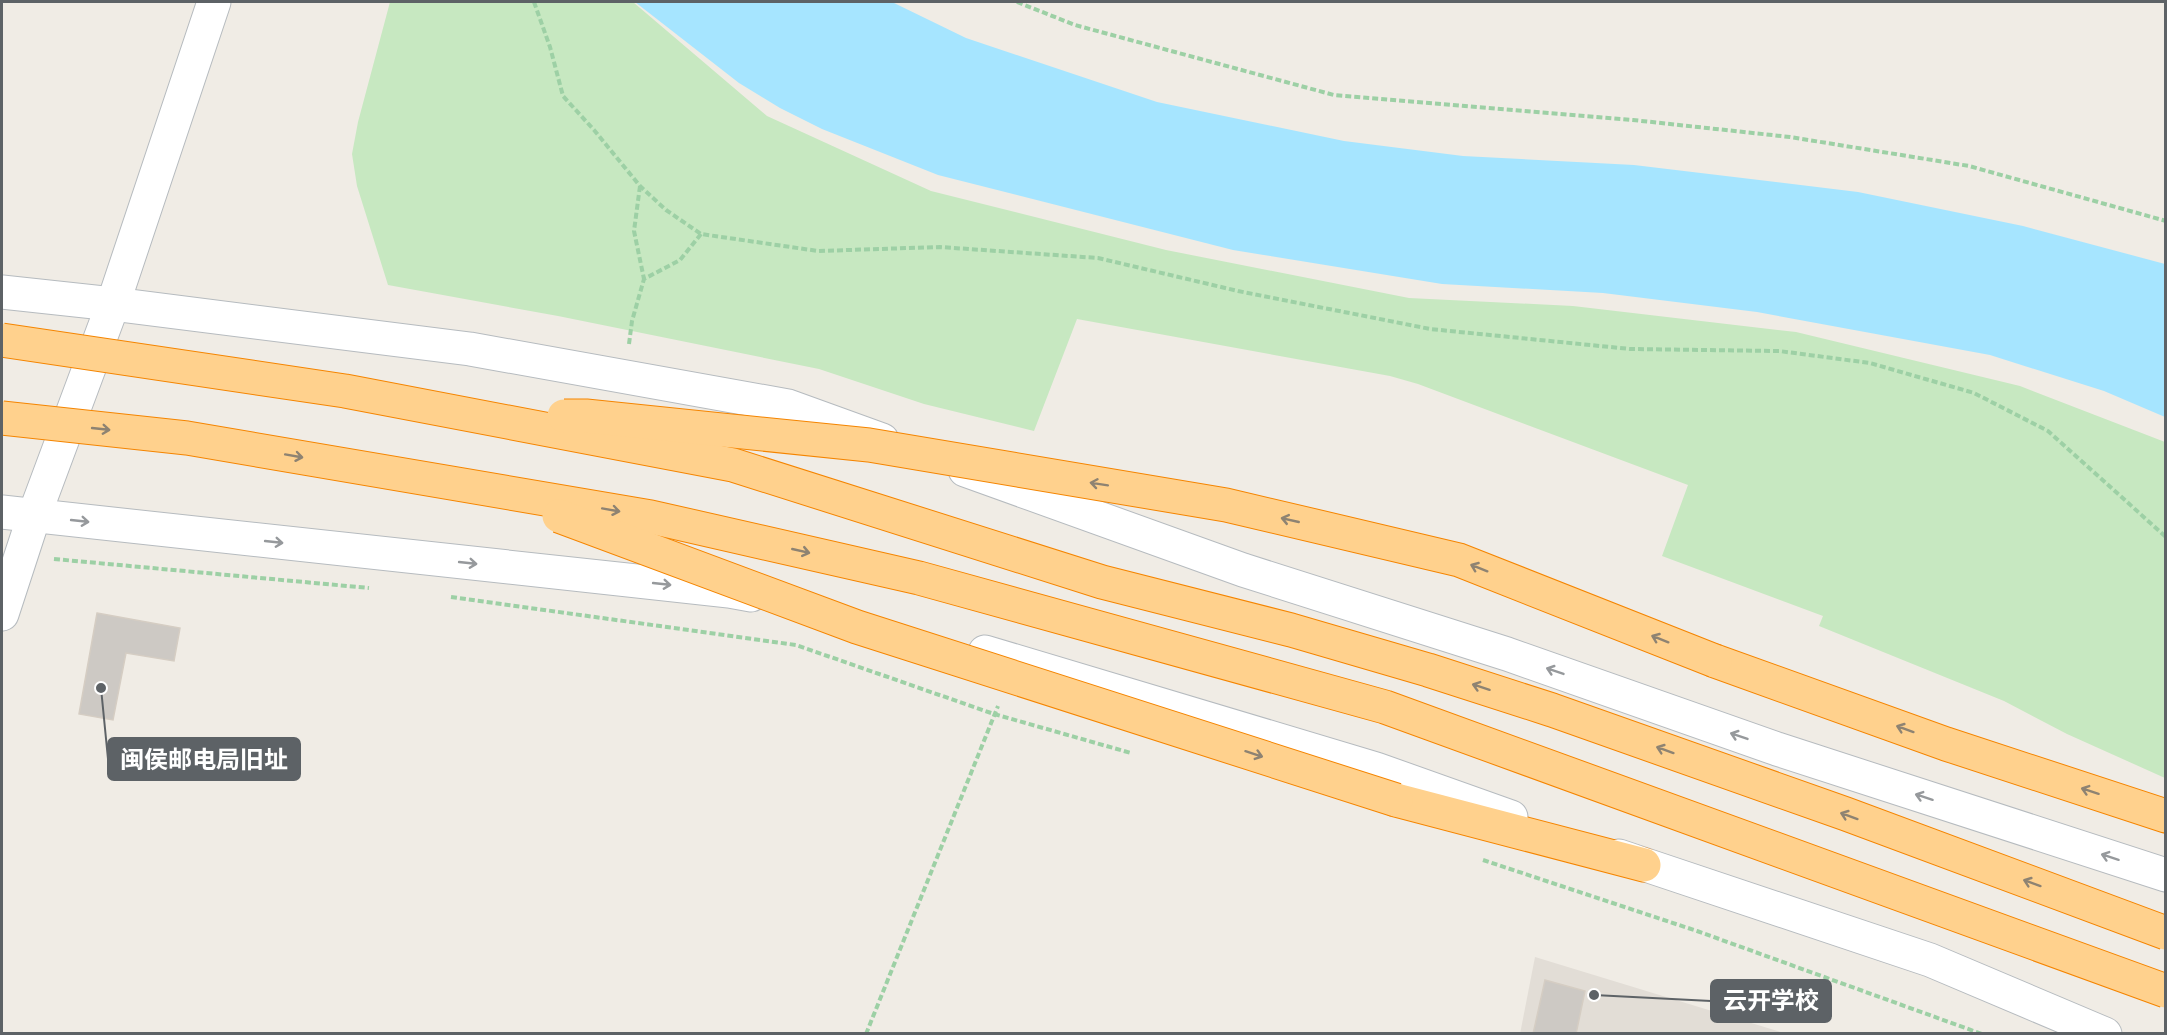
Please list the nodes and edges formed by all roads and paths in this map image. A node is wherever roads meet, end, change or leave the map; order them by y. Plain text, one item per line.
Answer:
1 (214, 2) edge
2 (534, 2) edge
3 (1017, 2) edge
4 (640, 186) junction
5 (2166, 222) edge
6 (701, 234) junction
7 (644, 279) junction
8 (2, 292) edge
9 (113, 304) junction
10 (2, 340) edge
11 (624, 378) junction
12 (479, 417) junction
13 (2, 418) edge
14 (484, 489) junction
15 (2, 512) edge
16 (34, 516) junction
17 (2166, 537) edge
18 (21, 556) junction
19 (375, 589) dead end
20 (446, 596) dead end
21 (2, 614) edge
22 (1016, 661) junction
23 (994, 714) junction
24 (1141, 756) dead end
25 (2166, 816) edge
26 (1476, 858) dead end
27 (1644, 865) junction
28 (2166, 875) edge
29 (2166, 933) edge
30 (2166, 991) edge
31 (866, 1034) edge
32 (1982, 1034) edge
33 (2105, 1034) edge

1 - 9 main road
2 - 4 path
3 - 5 path
4 - 6 path
4 - 7 path
6 - 7 path
6 - 17 path
7 - 11 path
8 - 9 main road
9 - 11 main road
9 - 16 main road
10 - 12 highway, bridge
28 -> 11 main road
25 -> 12 highway, bridge
29 -> 12 highway, bridge
13 -> 14 highway, bridge
14 -> 27 highway, bridge
14 -> 30 highway, bridge
15 - 16 main road
16 - 18 main road
16 -> 22 main road
18 - 19 path
18 - 21 main road
20 - 23 path
22 - 23 path
22 - 27 main road
23 - 24 path
23 - 31 path
26 - 32 path
27 - 33 main road

